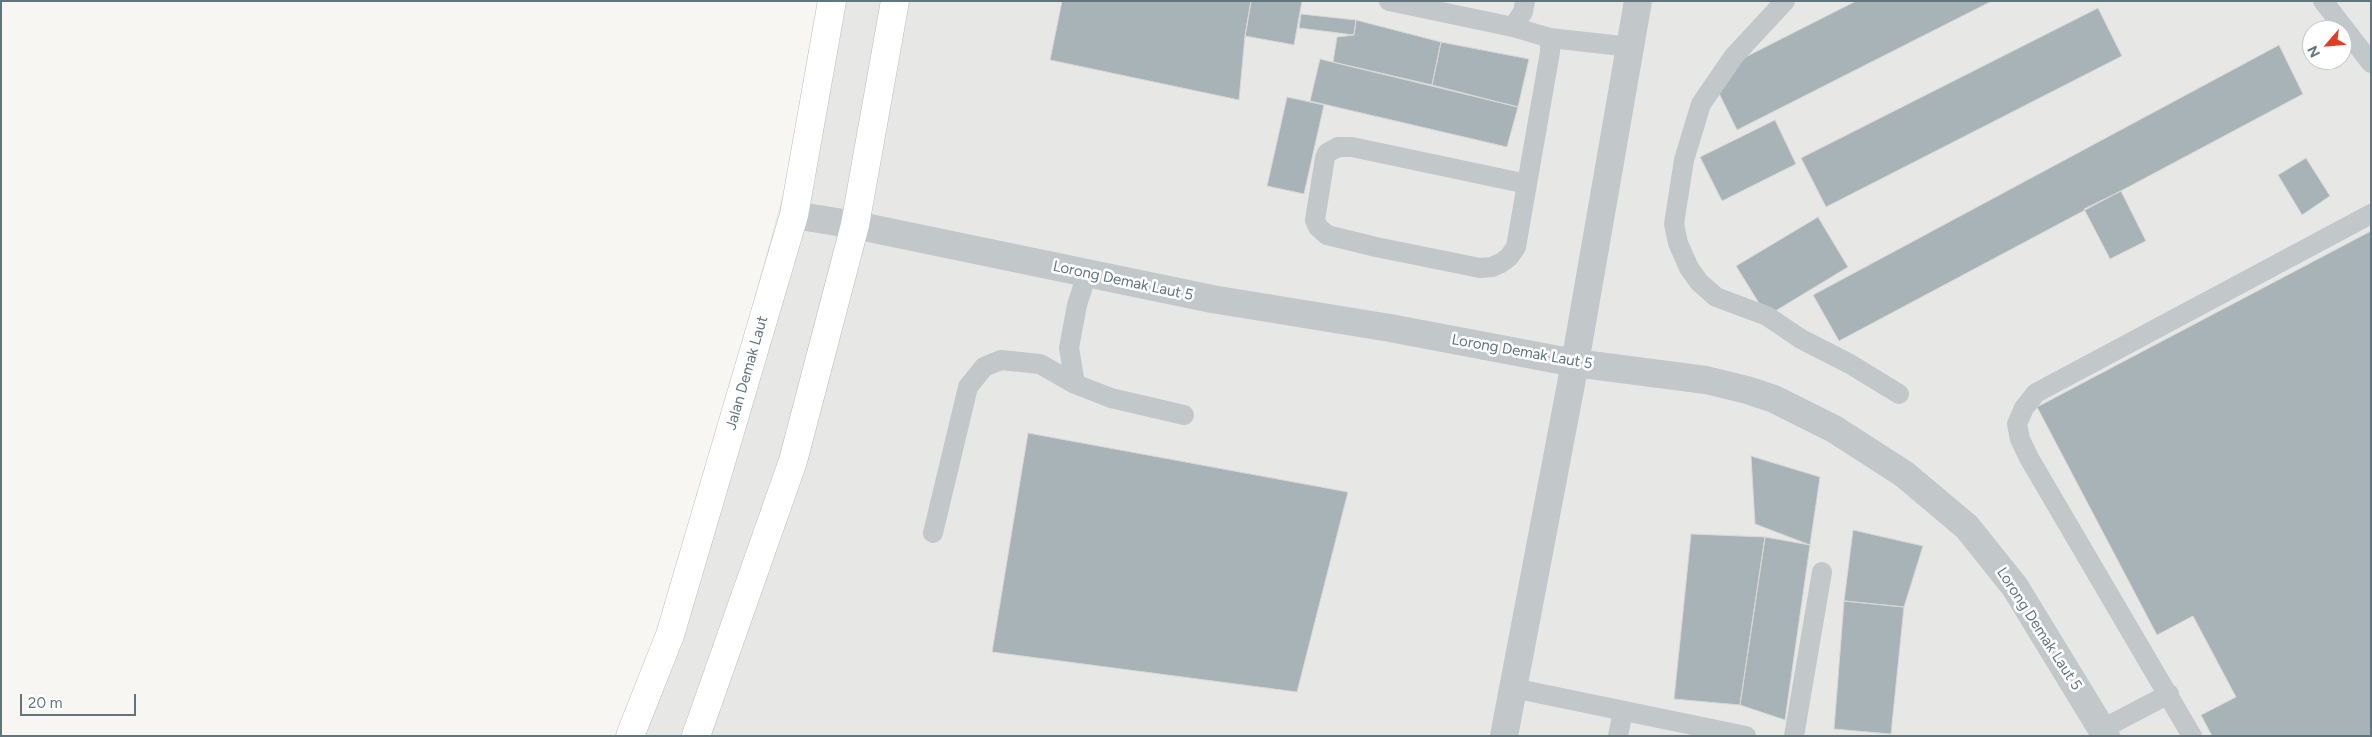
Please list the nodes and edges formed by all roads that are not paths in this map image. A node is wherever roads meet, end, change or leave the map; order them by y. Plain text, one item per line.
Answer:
1 (832, 1) edge
2 (895, 1) edge
3 (1389, 1) edge
4 (1525, 1) edge
5 (1638, 1) edge
6 (1785, 1) edge
7 (2324, 1) edge
8 (1514, 27) junction
9 (1550, 38) junction
10 (1631, 47) junction
11 (2371, 63) edge
12 (1527, 184) junction
13 (2371, 214) edge
14 (794, 215) junction
15 (855, 225) junction
16 (1087, 274) junction
17 (1575, 363) junction
18 (1075, 384) junction
19 (1899, 394) dead end
20 (1184, 415) dead end
21 (933, 533) dead end
22 (1822, 572) dead end
23 (1513, 688) junction
24 (2169, 694) junction
25 (1623, 711) junction
26 (2104, 732) edge
27 (630, 736) edge
28 (696, 736) edge
29 (1504, 736) edge
30 (1618, 736) edge
31 (1746, 736) edge
32 (1794, 736) edge
33 (2192, 736) edge

1 - 14 main road, Jalan Demak Laut
2 - 15 main road
3 - 8 lane
4 - 8 lane
5 - 10 street
6 - 19 lane
7 - 11 lane
8 - 9 lane
9 - 10 lane
9 - 12 lane
10 - 17 street
12 - 12 lane
13 - 24 lane
14 - 15 street, Lorong Demak Laut 5
14 - 27 main road, Jalan Demak Laut
15 - 16 street, Lorong Demak Laut 5
15 - 28 main road
16 - 17 street, Lorong Demak Laut 5
16 - 18 lane
17 - 23 street
17 - 26 street, Lorong Demak Laut 5
18 - 20 lane
18 - 21 lane
22 - 32 lane
23 - 25 lane
23 - 29 street
24 - 26 lane
24 - 33 lane
25 - 30 lane
25 - 31 lane

